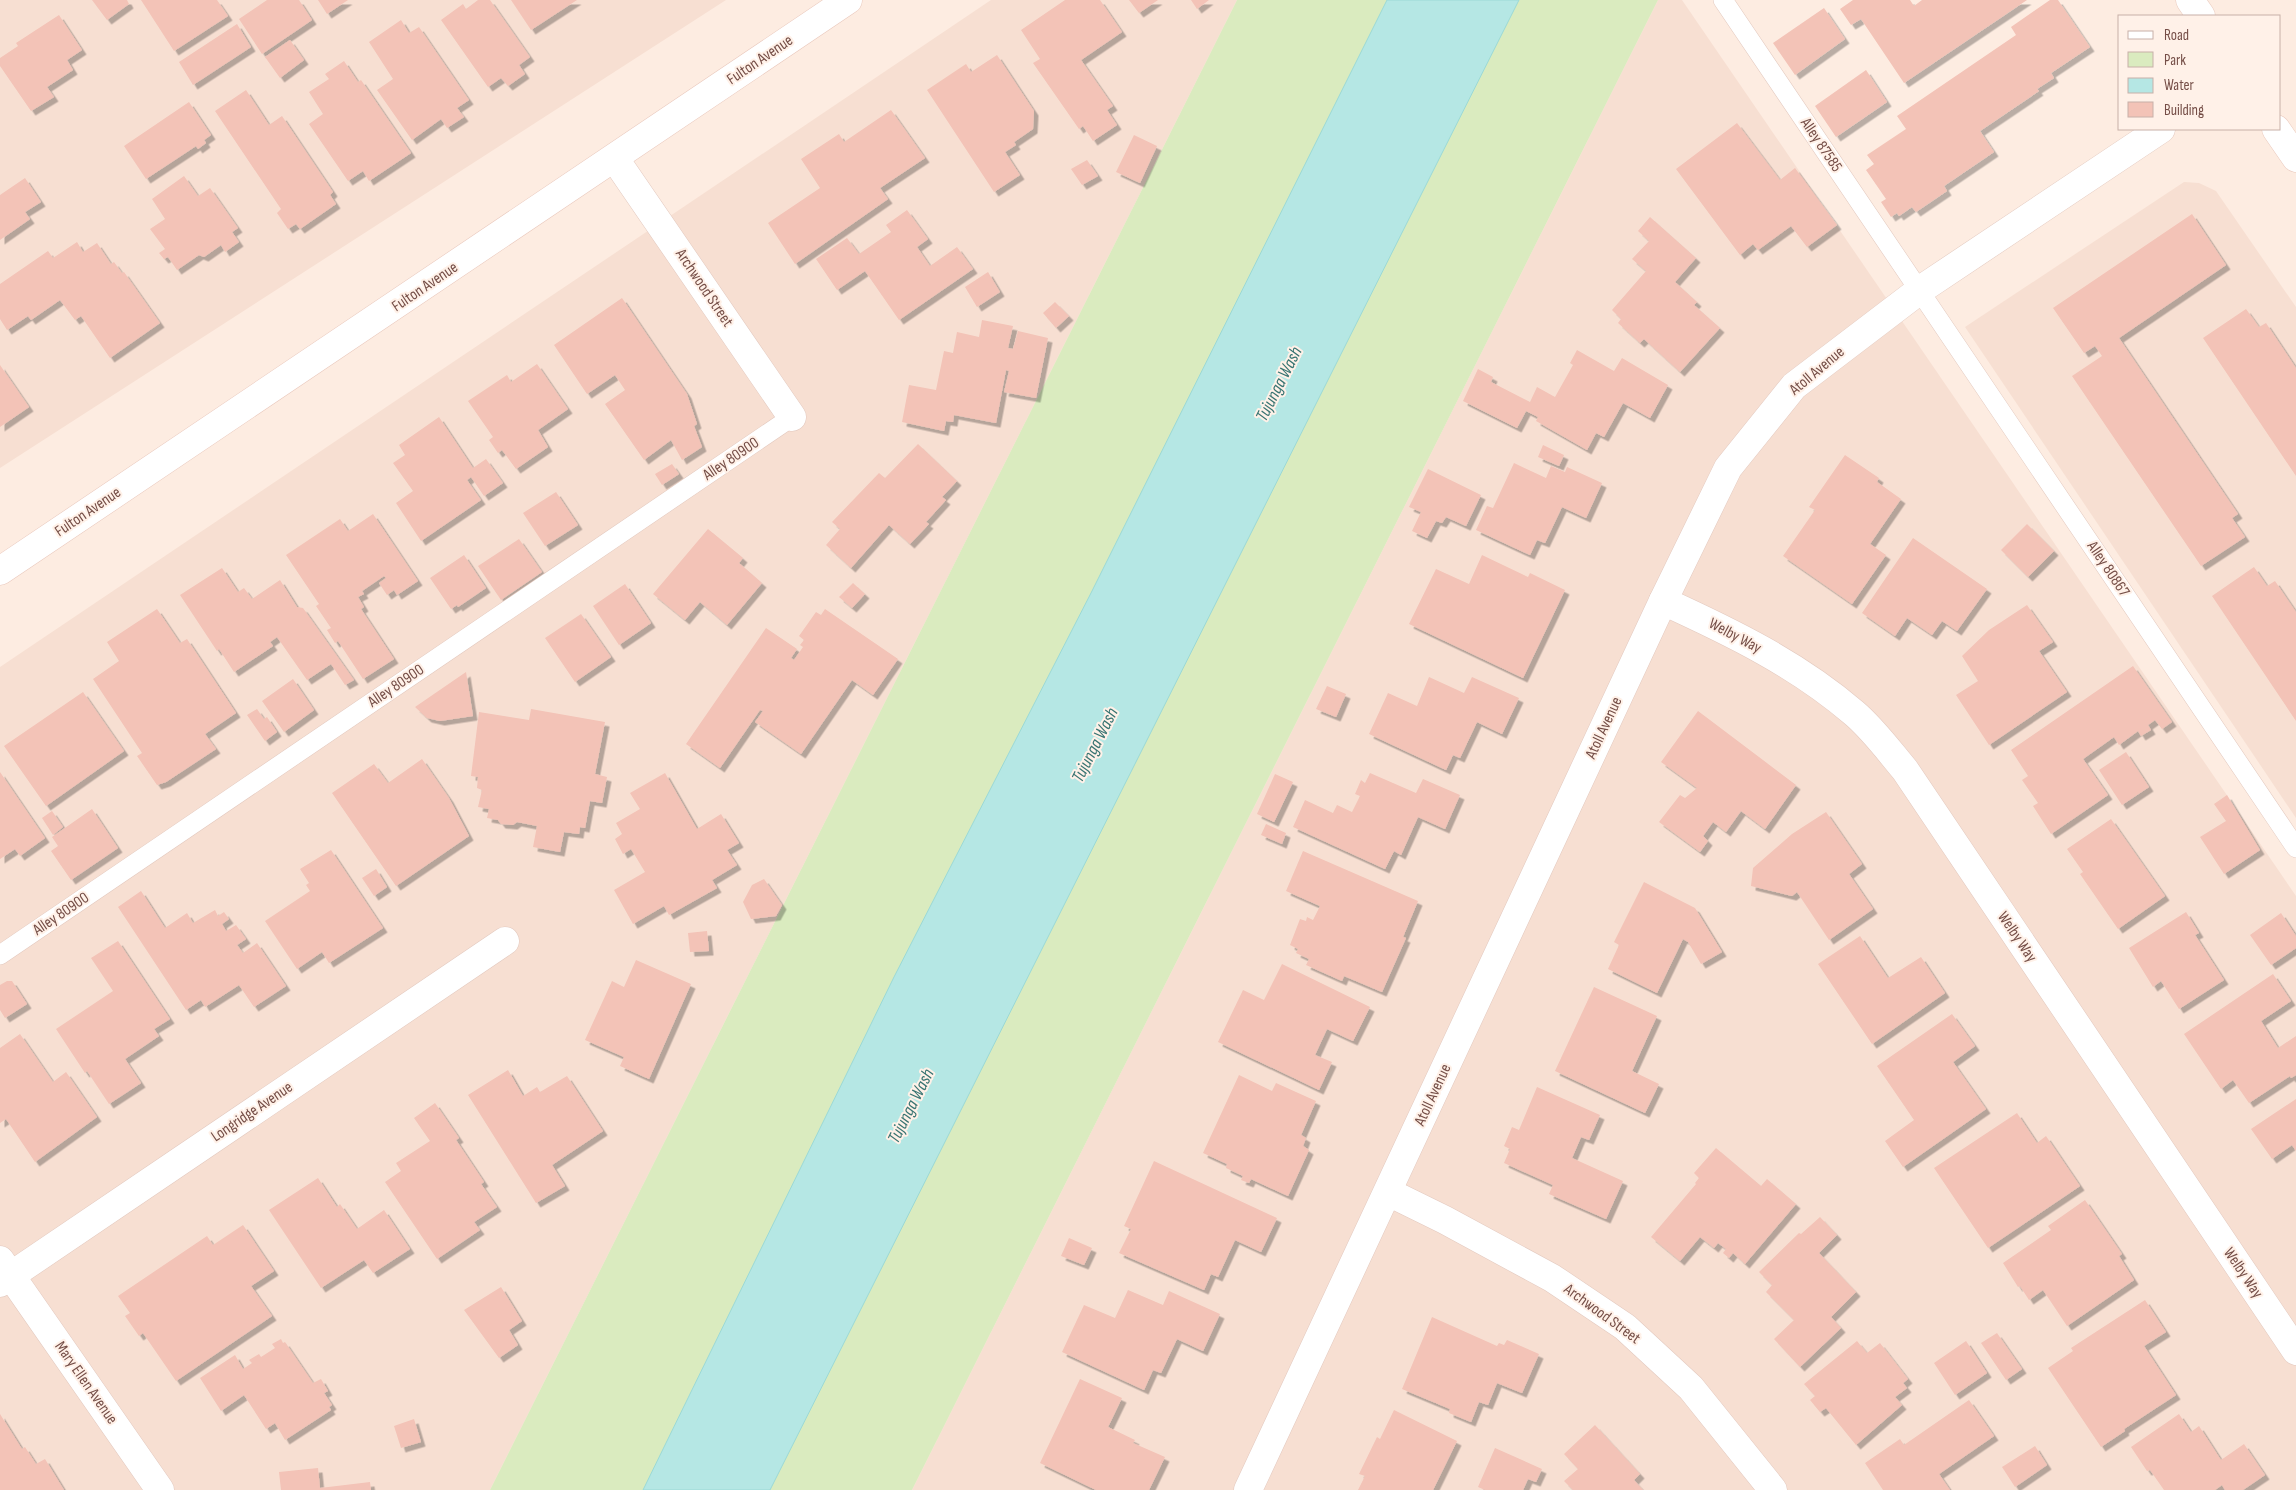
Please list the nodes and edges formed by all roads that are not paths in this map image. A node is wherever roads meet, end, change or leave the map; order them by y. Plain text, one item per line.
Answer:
1 (848, 0) edge
2 (1722, 0) edge
3 (2190, 0) edge
4 (2200, 15) edge
5 (2160, 130) edge
6 (2277, 130) edge
7 (2296, 158) edge
8 (615, 159) junction
9 (1920, 290) junction
10 (792, 417) joint
11 (0, 571) edge
12 (1663, 601) junction
13 (2296, 848) edge
14 (505, 941) dead end
15 (0, 955) edge
16 (1388, 1192) junction
17 (4, 1273) edge
18 (2296, 1351) edge
19 (160, 1490) edge
20 (1248, 1490) edge
21 (1773, 1490) edge

1 - 8 street, Fulton Avenue
2 - 9 lane, Alley 87585
3 - 4 street
5 - 9 street, Atoll Avenue
6 - 7 street
8 - 10 street, Archwood Street
8 - 11 street, Fulton Avenue
9 - 12 street, Atoll Avenue
9 - 13 lane, Alley 80867
10 - 15 lane, Alley 80900
12 - 16 street, Atoll Avenue
12 - 18 street, Welby Way
14 - 17 street, Longridge Avenue
16 - 20 street, Atoll Avenue
16 - 21 street, Archwood Street
17 - 19 street, Mary Ellen Avenue

